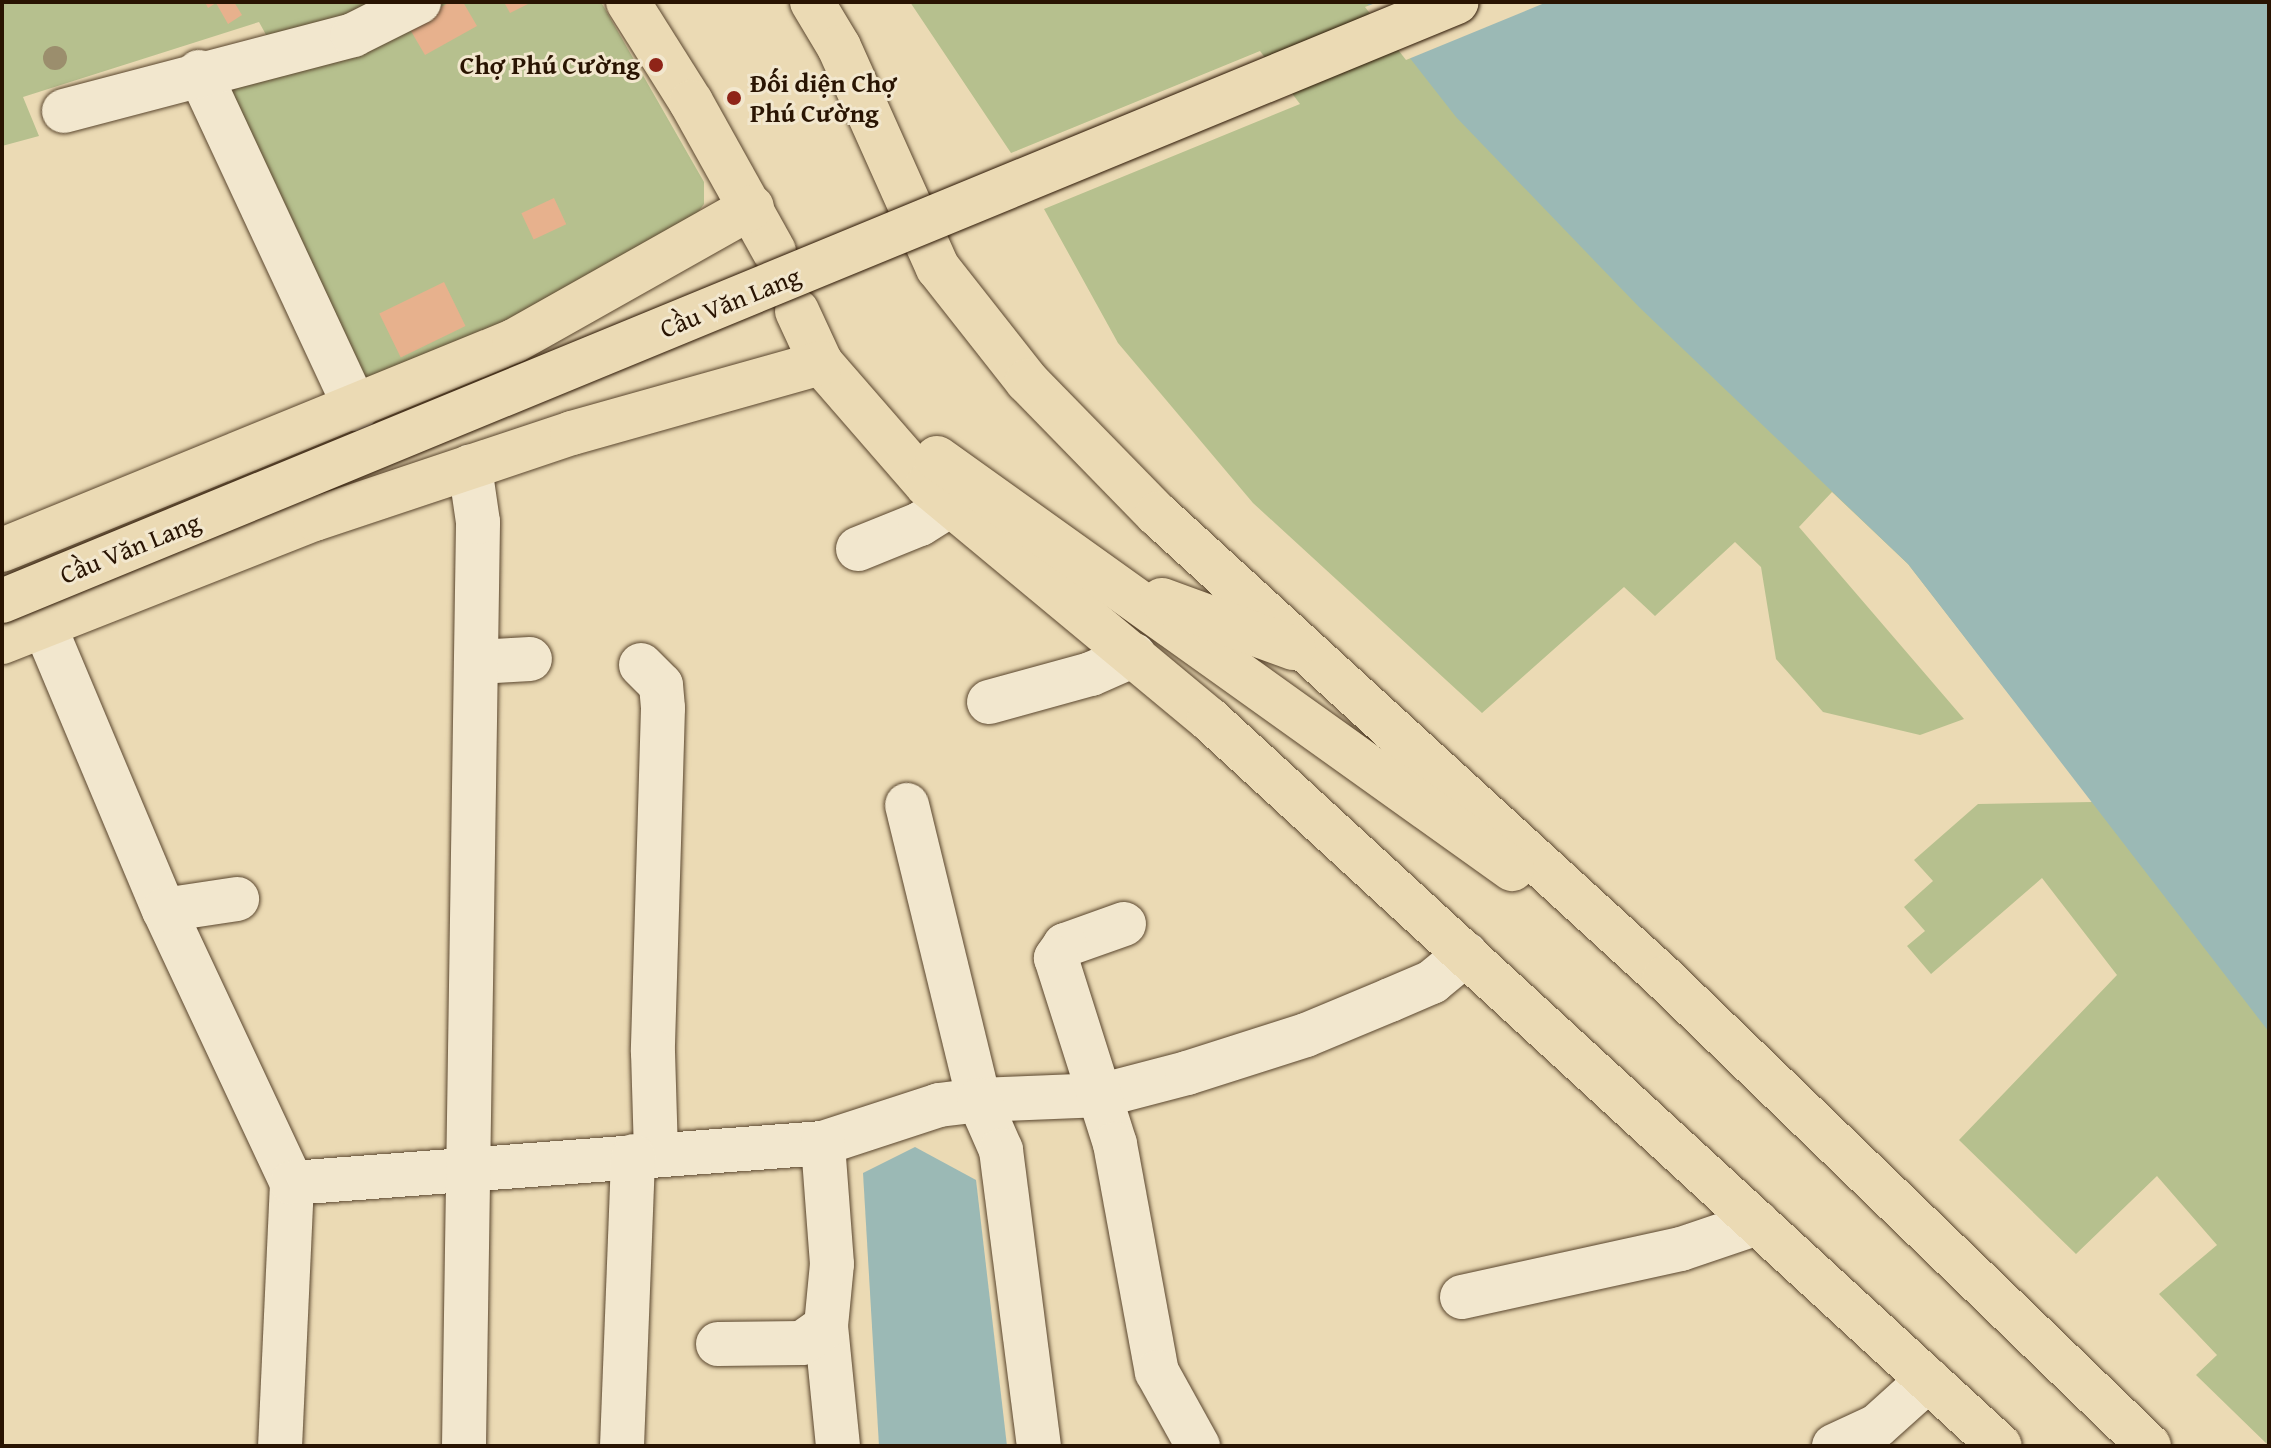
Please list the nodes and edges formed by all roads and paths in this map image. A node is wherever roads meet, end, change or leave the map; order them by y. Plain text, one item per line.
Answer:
1 (419, 2) edge
2 (628, 2) edge
3 (812, 2) edge
4 (1457, 2) edge
5 (646, 21) edge
6 (199, 72) junction
7 (64, 111) dead end
8 (752, 207) junction
9 (774, 251) dead end
10 (797, 311) dead end
11 (821, 363) junction
12 (850, 397) junction
13 (356, 409) junction
14 (470, 467) junction
15 (951, 505) junction
16 (2, 549) edge
17 (858, 549) dead end
18 (1111, 581) junction
19 (2, 601) edge
20 (44, 625) junction
21 (2, 642) edge
22 (1134, 655) junction
23 (1316, 656) junction
24 (530, 659) dead end
25 (477, 662) junction
26 (641, 665) dead end
27 (989, 702) dead end
28 (907, 805) dead end
29 (237, 899) dead end
30 (164, 910) junction
31 (1124, 924) dead end
32 (1466, 954) junction
33 (1664, 978) junction
34 (1103, 1095) junction
35 (979, 1100) junction
36 (823, 1143) junction
37 (644, 1156) junction
38 (469, 1169) junction
39 (292, 1183) junction
40 (1758, 1223) junction
41 (1462, 1297) dead end
42 (826, 1326) junction
43 (718, 1344) dead end
44 (1928, 1380) junction
45 (280, 1446) edge
46 (464, 1446) edge
47 (622, 1446) edge
48 (838, 1446) edge
49 (1039, 1446) edge
50 (1198, 1446) edge
51 (1834, 1446) edge
52 (2000, 1446) edge
53 (2149, 1446) edge

1 - 6 street
2 - 5 main road
3 - 23 main road
4 - 19 main road, Cầu Văn Lang, bridge
5 - 8 main road
6 - 7 street
6 - 13 street
8 - 9 main road
8 - 13 main road
10 - 11 main road
11 - 12 main road
11 - 14 main road
12 - 15 main road
12 - 18 main road
13 - 16 main road
14 - 20 main road
14 - 25 street
15 - 17 street
15 - 22 main road
18 - 23 main road
18 - 33 main road
20 - 21 main road
20 - 30 street
22 - 27 street
22 - 32 main road
23 - 33 main road
24 - 25 street
25 - 38 street
26 - 37 street
28 - 35 street
29 - 30 street
30 - 39 street
31 - 34 street
32 - 34 street
32 - 40 main road
33 - 53 main road
34 - 35 street
34 - 50 street
35 - 36 street
35 - 49 street
36 - 37 street
36 - 42 street
37 - 38 street
37 - 47 street
38 - 39 street
38 - 46 street
39 - 45 street
40 - 41 street
40 - 44 main road
42 - 43 street
42 - 48 street
44 - 51 street
44 - 52 main road

